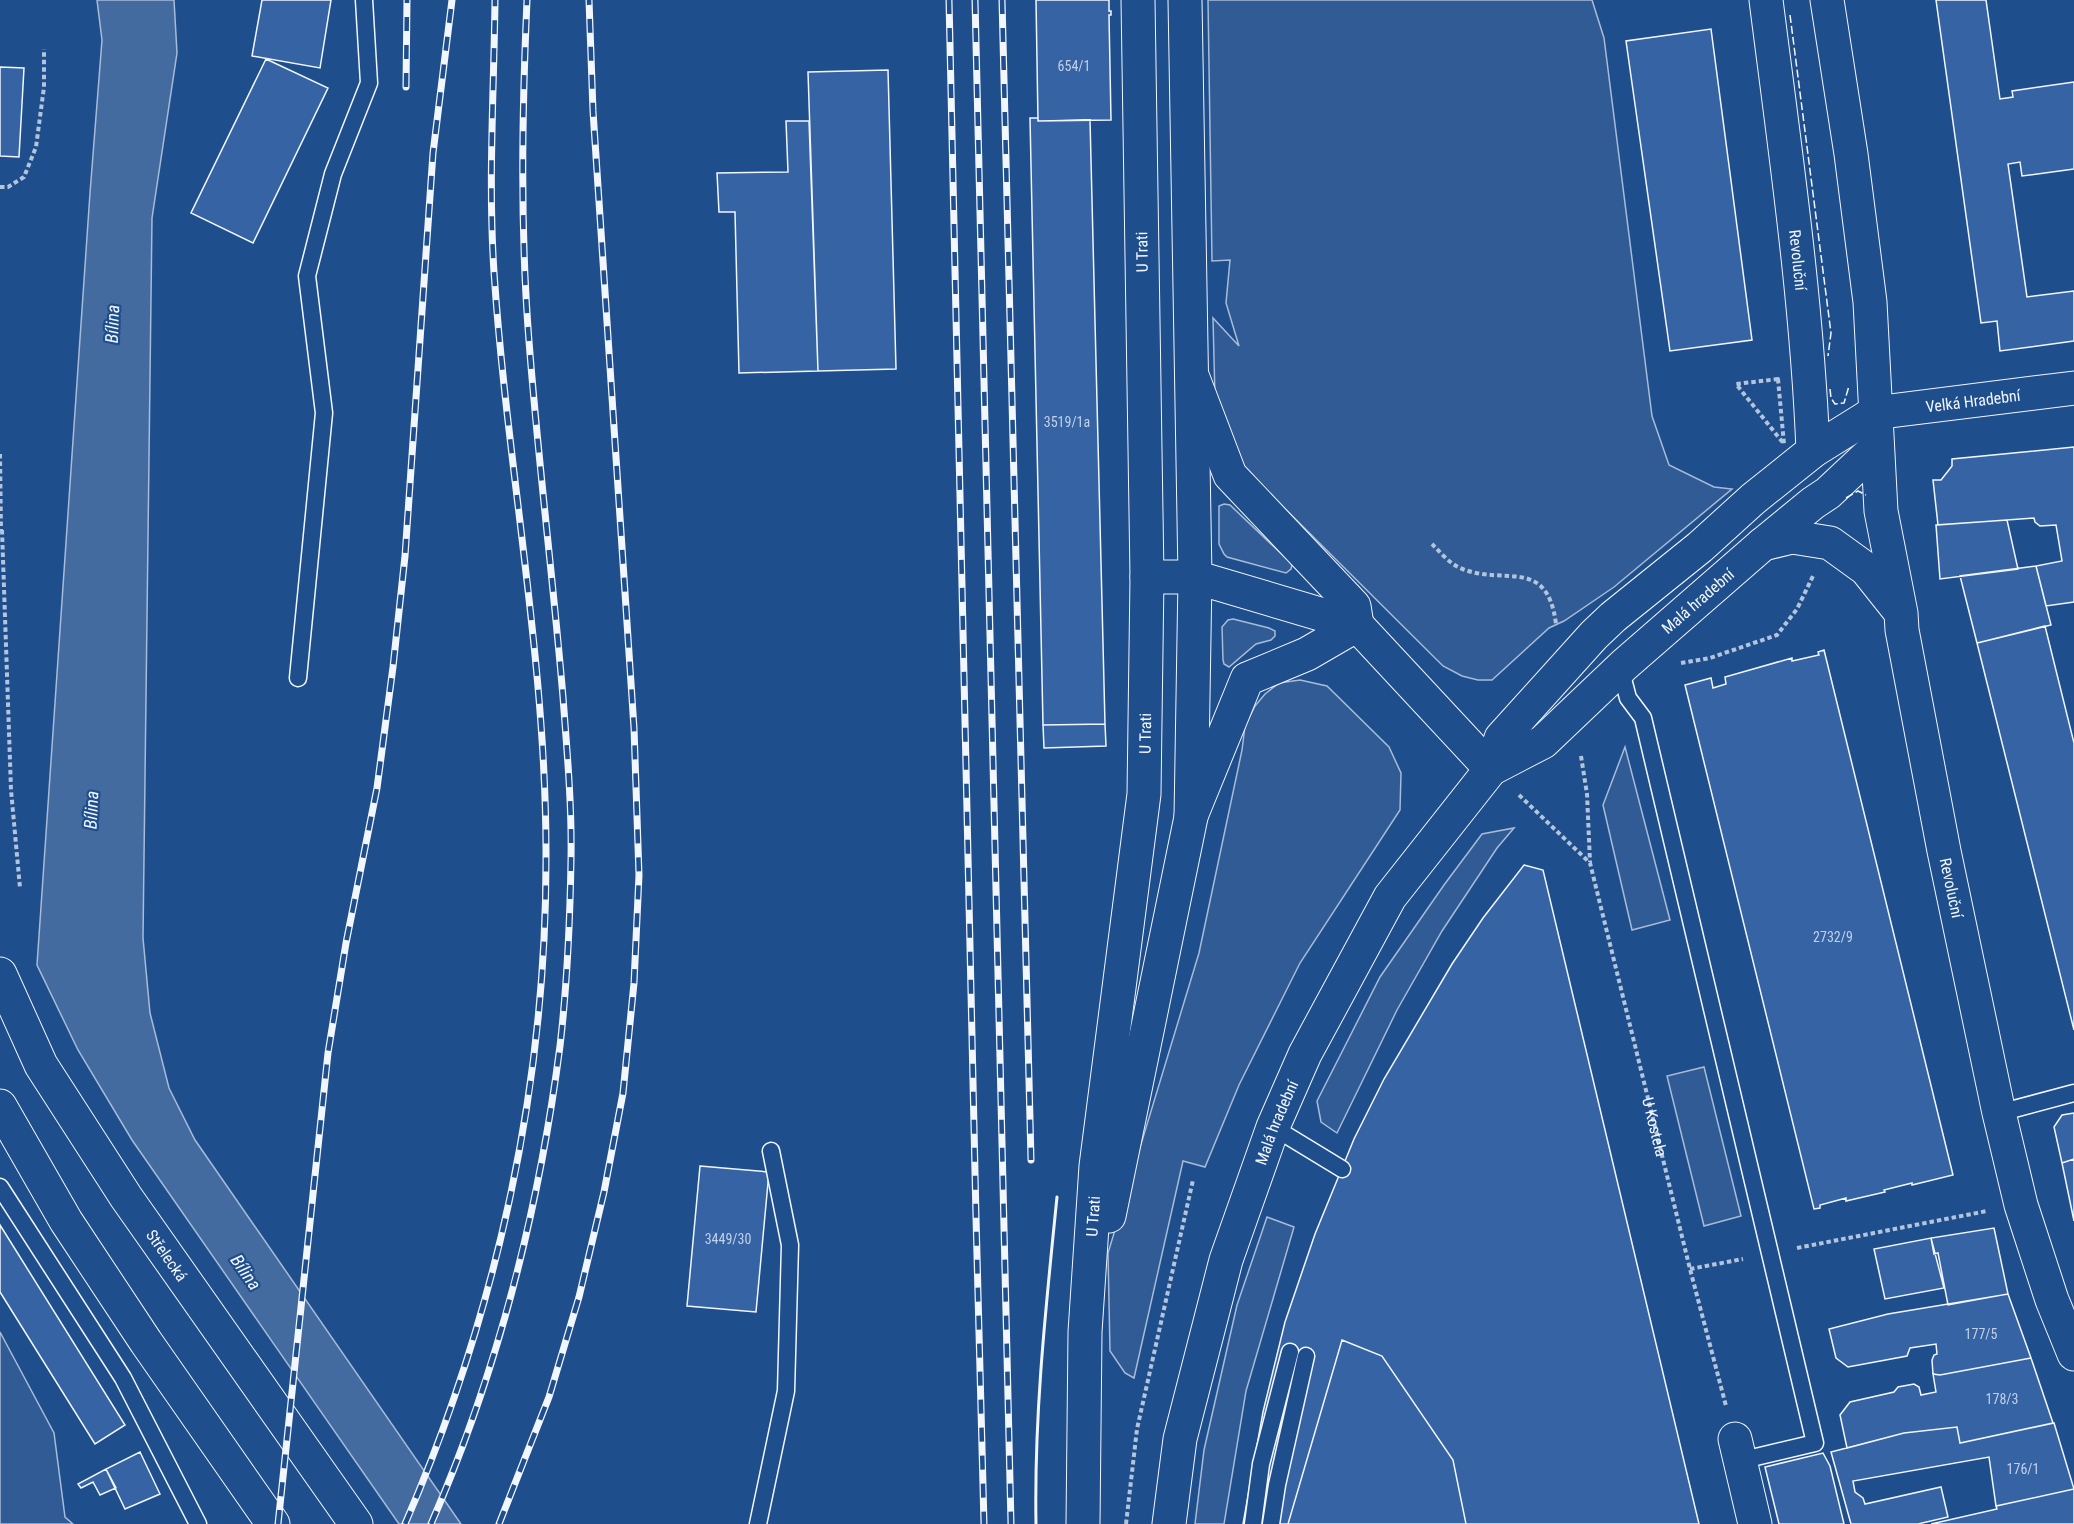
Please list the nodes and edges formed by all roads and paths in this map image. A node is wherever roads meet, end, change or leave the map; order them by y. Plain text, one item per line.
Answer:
1 (364, 0) edge
2 (1138, 0) edge
3 (1185, 0) edge
4 (1766, 0) edge
5 (1827, 0) edge
6 (44, 49) dead end
7 (0, 187) edge
8 (1192, 376) junction
9 (1779, 379) dead end
10 (2074, 388) edge
11 (1874, 413) junction
12 (1798, 447) junction
13 (1877, 447) junction
14 (0, 454) edge
15 (1, 531) edge
16 (1432, 544) dead end
17 (1763, 544) junction
18 (1817, 567) dead end
19 (1148, 577) junction
20 (1195, 577) junction
21 (1901, 613) junction
22 (1357, 625) junction
23 (1553, 631) dead end
24 (1676, 664) dead end
25 (298, 678) dead end
26 (1623, 679) dead end
27 (1581, 754) dead end
28 (1491, 769) junction
29 (1191, 817) junction
30 (1590, 863) junction
31 (20, 888) dead end
32 (0, 974) edge
33 (2074, 1093) edge
34 (0, 1106) edge
35 (1999, 1113) junction
36 (1273, 1127) junction
37 (771, 1151) dead end
38 (1342, 1169) dead end
39 (1193, 1180) dead end
40 (0, 1187) edge
41 (2021, 1205) junction
42 (1770, 1253) junction
43 (1690, 1269) junction
44 (1085, 1332) junction
45 (2074, 1354) edge
46 (1737, 1450) junction
47 (198, 1524) edge
48 (273, 1524) edge
49 (356, 1524) edge
50 (758, 1524) edge
51 (1083, 1524) edge
52 (1125, 1524) edge
53 (1169, 1524) edge
54 (1253, 1524) edge
55 (1271, 1524) edge
56 (1755, 1524) edge

1 - 25 lane
2 - 19 street, U Trati
3 - 8 street, U Trati
4 - 12 street, Revoluční
5 - 11 street, Revoluční
6 - 7 path
8 - 20 street, U Trati
8 - 22 street, U Trati
9 - 12 path
10 - 11 street, Velká Hradební
11 - 12 street
11 - 13 street, Revoluční
12 - 28 street, Malá hradební
13 - 17 street, Malá hradební
13 - 21 street, Revoluční
14 - 15 path
15 - 31 path
16 - 23 path
17 - 21 street
17 - 28 street, Malá hradební
18 - 24 path
19 - 20 street
19 - 44 street, U Trati
20 - 22 street
20 - 29 street, U Trati
21 - 35 street, Revoluční
22 - 28 street, U Trati
22 - 29 street, U Trati
26 - 42 lane
27 - 30 path, U Kostela
28 - 30 path
28 - 36 street, Malá hradební
29 - 44 street, U Trati
30 - 43 path, U Kostela
32 - 49 street, Střelecká
33 - 35 lane
34 - 48 street
35 - 41 street, Revoluční
36 - 38 lane
36 - 53 street, Malá hradební
37 - 50 lane
39 - 52 path
40 - 47 lane
41 - 42 path
41 - 45 street, Revoluční
42 - 43 path
42 - 46 lane
43 - 46 path, U Kostela
44 - 51 street
46 - 56 street
54 - 55 lane

